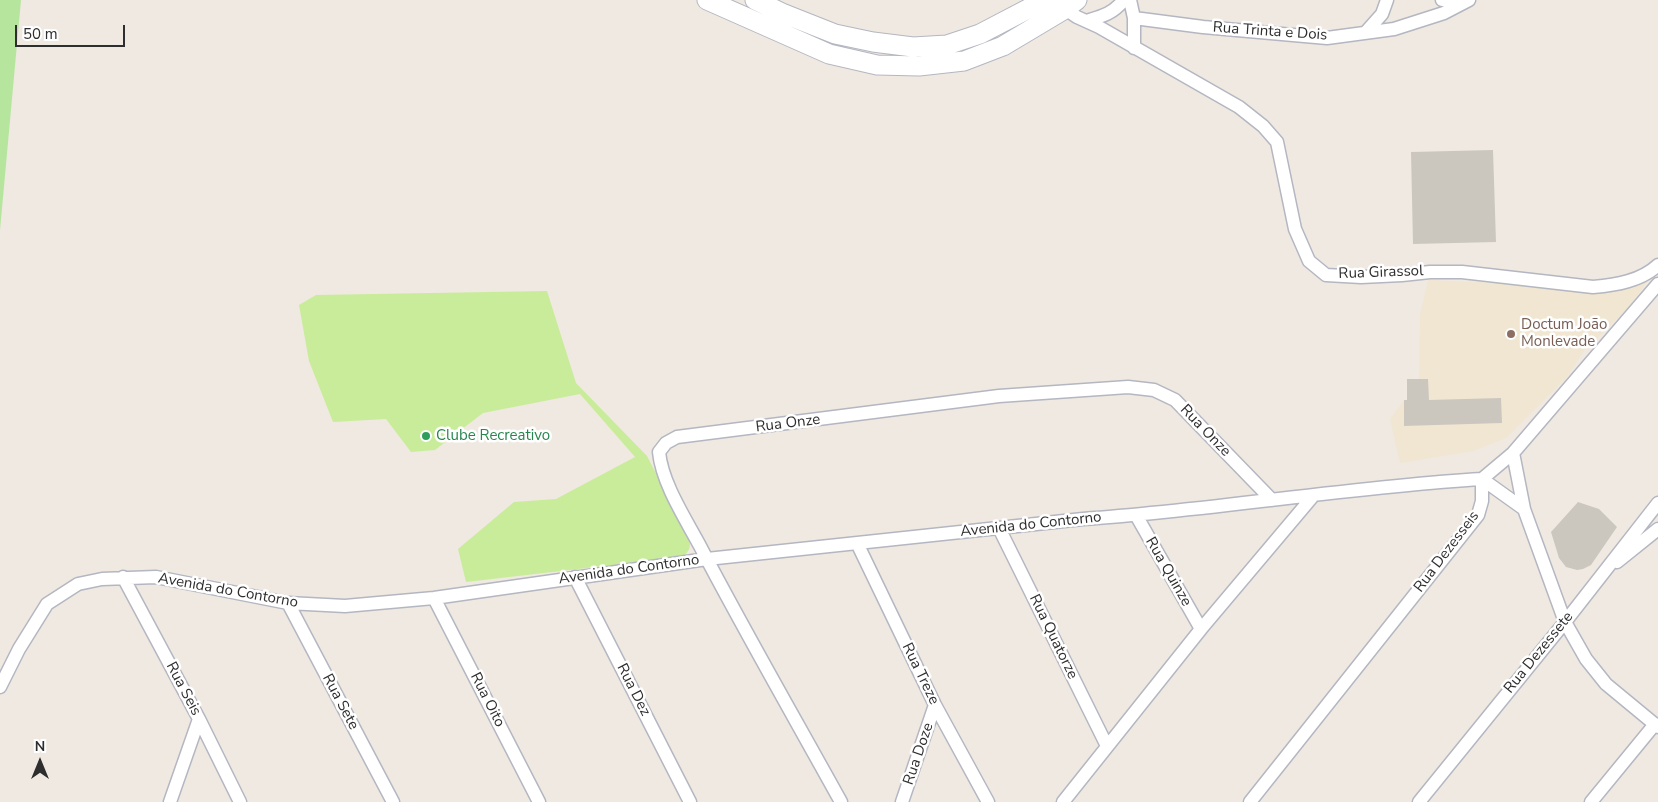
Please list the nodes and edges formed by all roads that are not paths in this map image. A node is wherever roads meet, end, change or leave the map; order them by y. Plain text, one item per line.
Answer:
1 (708, 0) edge
2 (755, 0) edge
3 (1045, 0) edge
4 (1124, 0) edge
5 (1130, 0) edge
6 (1387, 0) edge
7 (1442, 0) edge
8 (1465, 2) edge
9 (1065, 3) edge
10 (782, 13) junction
11 (1134, 18) junction
12 (1086, 21) junction
13 (774, 30) junction
14 (1366, 32) junction
15 (1134, 48) junction
16 (1658, 265) edge
17 (1658, 284) edge
18 (1513, 453) junction
19 (1482, 479) junction
20 (1314, 495) junction
21 (1272, 500) junction
22 (1658, 503) edge
23 (1524, 509) junction
24 (1136, 515) junction
25 (999, 528) junction
26 (1658, 529) edge
27 (857, 543) junction
28 (707, 559) junction
29 (1599, 577) junction
30 (123, 578) junction
31 (575, 578) junction
32 (434, 598) junction
33 (288, 603) junction
34 (1565, 622) junction
35 (1200, 629) junction
36 (0, 687) edge
37 (935, 705) junction
38 (200, 719) junction
39 (1656, 726) edge
40 (1107, 746) junction
41 (170, 802) edge
42 (240, 802) edge
43 (393, 802) edge
44 (539, 802) edge
45 (690, 802) edge
46 (840, 802) edge
47 (902, 802) edge
48 (988, 802) edge
49 (1063, 802) edge
50 (1250, 802) edge
51 (1419, 802) edge
52 (1591, 802) edge

1 - 13 main road
2 - 10 main road
3 - 10 main road
4 - 12 street
5 - 11 street
6 - 14 street
7 - 8 street, Rua Trinta e Dois
8 - 14 street, Rua Trinta e Dois
9 - 12 street, Rua Girassol
9 - 13 main road
10 - 13 main road
11 - 14 street, Rua Trinta e Dois
11 - 15 street
12 - 15 street, Rua Girassol
15 - 16 street, Rua Girassol
17 - 18 street
18 - 19 street
18 - 23 street
19 - 20 street, Avenida do Contorno
19 - 23 street
19 - 50 street, Rua Dezesseis
20 - 21 street, Avenida do Contorno
20 - 35 street
21 - 24 street, Avenida do Contorno
21 - 28 street, Rua Onze
22 - 29 street, Rua Dezessete
23 - 34 street
24 - 25 street, Avenida do Contorno
24 - 35 street, Rua Quinze
25 - 27 street, Avenida do Contorno
25 - 40 street, Rua Quatorze
26 - 29 street
27 - 28 street, Avenida do Contorno
27 - 37 street, Rua Treze
28 - 31 street, Avenida do Contorno
28 - 46 street, Rua Onze
29 - 34 street, Rua Dezessete
30 - 33 street, Avenida do Contorno
30 - 36 street, Avenida do Contorno
30 - 38 street, Rua Seis
31 - 32 street, Avenida do Contorno
31 - 45 street, Rua Dez
32 - 33 street, Avenida do Contorno
32 - 44 street, Rua Oito
33 - 43 street, Rua Sete
34 - 39 street
34 - 51 street, Rua Dezessete
35 - 40 street
37 - 47 street, Rua Doze
37 - 48 street, Rua Treze
38 - 41 street
38 - 42 street, Rua Seis
39 - 52 street
40 - 49 street

